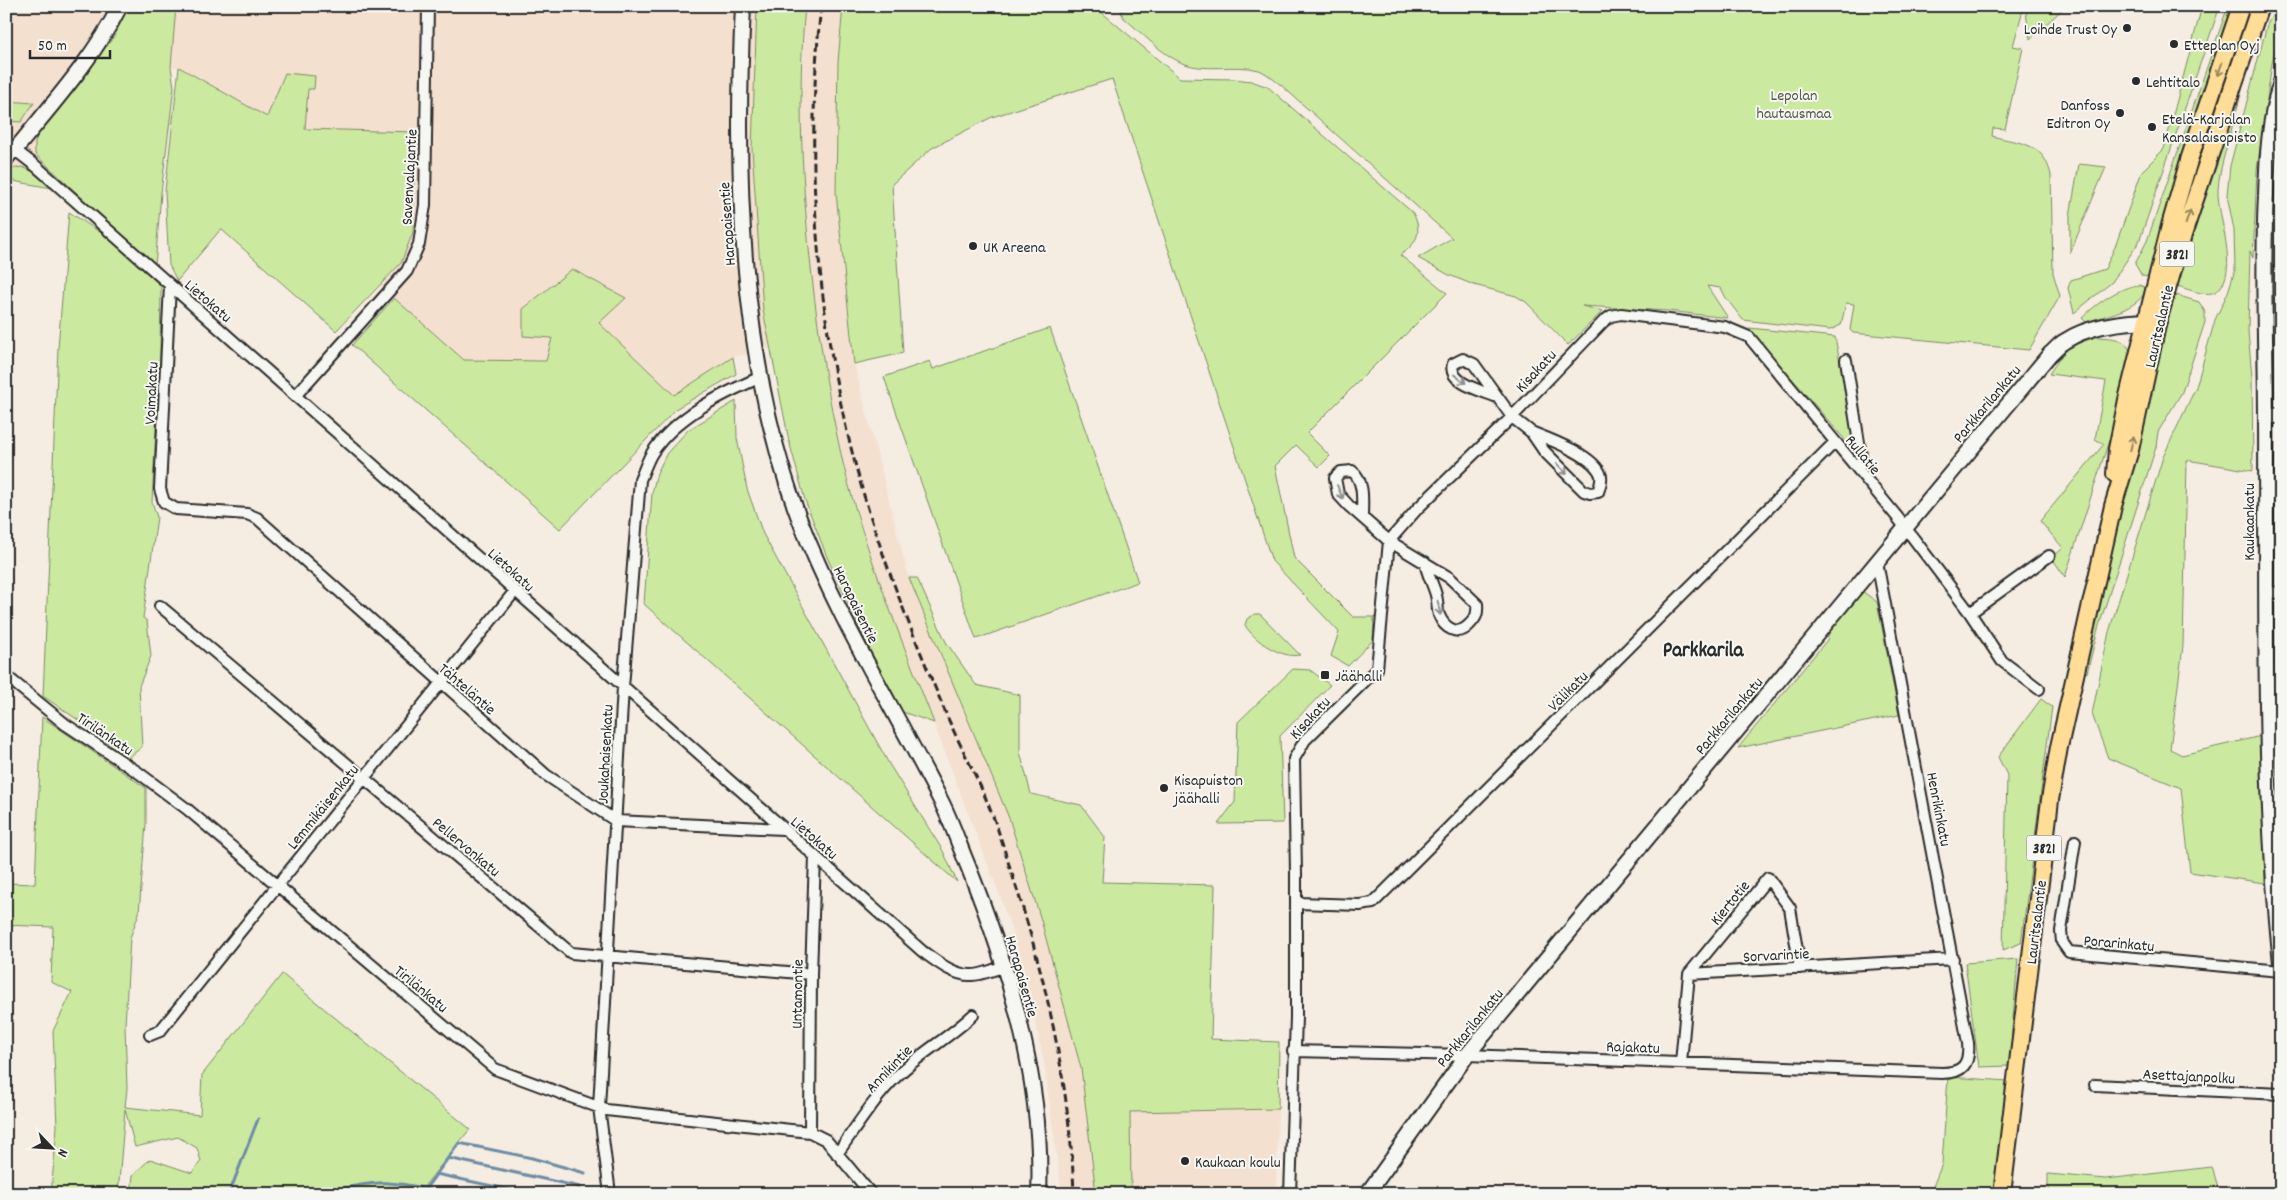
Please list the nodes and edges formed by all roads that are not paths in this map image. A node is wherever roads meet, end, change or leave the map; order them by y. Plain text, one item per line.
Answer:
1 (120, 6) edge
2 (428, 6) edge
3 (743, 6) edge
4 (2241, 6) edge
5 (2260, 6) edge
6 (2281, 82) edge
7 (11, 146) edge
8 (6, 162) edge
9 (170, 285) junction
10 (1621, 314) joint
11 (2152, 321) junction
12 (1846, 360) dead end
13 (761, 377) junction
14 (296, 395) junction
15 (1497, 397) dead end
16 (2281, 415) edge
17 (1512, 417) junction
18 (2266, 417) junction
19 (1531, 432) junction
20 (1835, 442) junction
21 (1860, 466) junction
22 (164, 502) joint
23 (1362, 517) dead end
24 (1905, 529) junction
25 (1389, 541) junction
26 (2049, 556) dead end
27 (1425, 562) junction
28 (1877, 562) junction
29 (515, 591) junction
30 (2266, 592) junction
31 (2281, 593) edge
32 (160, 606) dead end
33 (1970, 613) junction
34 (6, 676) edge
35 (440, 683) junction
36 (623, 687) junction
37 (2039, 689) dead end
38 (363, 779) junction
39 (616, 821) junction
40 (783, 829) junction
41 (2075, 841) dead end
42 (816, 857) junction
43 (277, 885) junction
44 (1296, 902) junction
45 (608, 958) junction
46 (1953, 960) junction
47 (2281, 963) edge
48 (1004, 967) junction
49 (1800, 968) junction
50 (2281, 971) edge
51 (811, 974) junction
52 (1690, 974) junction
53 (973, 1015) dead end
54 (150, 1035) dead end
55 (1293, 1051) junction
56 (1467, 1055) junction
57 (1968, 1061) joint
58 (1681, 1063) junction
59 (2095, 1085) dead end
60 (2281, 1094) edge
61 (598, 1107) junction
62 (810, 1132) junction
63 (837, 1154) junction
64 (610, 1194) edge
65 (871, 1194) edge
66 (1039, 1194) edge
67 (1290, 1194) edge
68 (1367, 1194) edge
69 (2002, 1194) edge

1 - 7 street
2 - 14 street, Savenvalajantie
3 - 13 street, Harapaisentie
4 -> 11 main road, Lauritsalantie / 3821
11 -> 5 main road, Lauritsalantie / 3821
6 - 18 street, Kaukaankatu
7 - 8 street
7 - 9 street, Lietokatu
9 - 14 street, Lietokatu
9 - 22 street, Voimakatu
10 - 17 street, Kisakatu
10 - 20 street, Rullatie
11 - 24 street, Parkkarilankatu
11 - 69 main road, Lauritsalantie / 3821
12 - 21 street
13 - 36 street, Joukahaisenkatu
13 - 48 street, Harapaisentie
14 - 29 street, Lietokatu
15 - 17 street
16 - 18 street
17 - 19 street
17 - 25 street, Kisakatu
18 - 30 street, Kaukaankatu
19 -> 19 street
20 - 21 street, Rullatie
20 - 44 street, Välikatu
21 - 24 street, Rullatie
22 - 35 street, Tähteläntie
23 - 25 street
24 - 28 street, Parkkarilankatu
24 - 33 street, Rullatie
25 - 27 street
25 - 44 street, Kisakatu
26 - 33 street
27 -> 27 street
28 - 46 street, Henrikinkatu
28 - 56 street, Parkkarilankatu
29 - 35 street, Lemmikäisenkatu
29 - 36 street, Lietokatu
30 - 31 street
30 - 47 street, Kaukaankatu
32 - 38 street, Pellervonkatu
33 - 37 street, Rullatie
34 - 43 street, Tirilänkatu
35 - 38 street, Lemmikäisenkatu
35 - 39 street, Tähteläntie
36 - 39 street, Joukahaisenkatu
36 - 40 street, Lietokatu
38 - 43 street, Lemmikäisenkatu
38 - 45 street, Pellervonkatu
39 - 40 street
39 - 45 street, Joukahaisenkatu
40 - 42 street, Lietokatu
41 - 50 street, Porarinkatu
42 - 48 street, Lietokatu
42 - 51 street, Untamontie
43 - 54 street, Lemmikäisenkatu
43 - 61 street, Tirilänkatu
44 - 55 street, Kisakatu
45 - 51 street, Pellervonkatu
45 - 61 street, Joukahaisenkatu
46 - 49 street, Sorvarintie
46 - 57 street, Henrikinkatu
48 - 66 street, Harapaisentie
49 - 52 street, Sorvarintie
49 - 52 street, Kiertotie
51 - 62 street, Untamontie
52 - 58 street
53 - 63 street, Annikintie
55 - 56 street, Rajakatu
55 - 67 street, Kisakatu
56 - 58 street, Rajakatu
56 - 68 street, Parkkarilankatu
57 - 58 street, Rajakatu
59 - 60 street, Asettajanpolku
61 - 62 street, Tirilänkatu
61 - 64 street, Joukahaisenkatu
62 - 63 street, Tirilänkatu
63 - 65 street, Tirilänkatu

